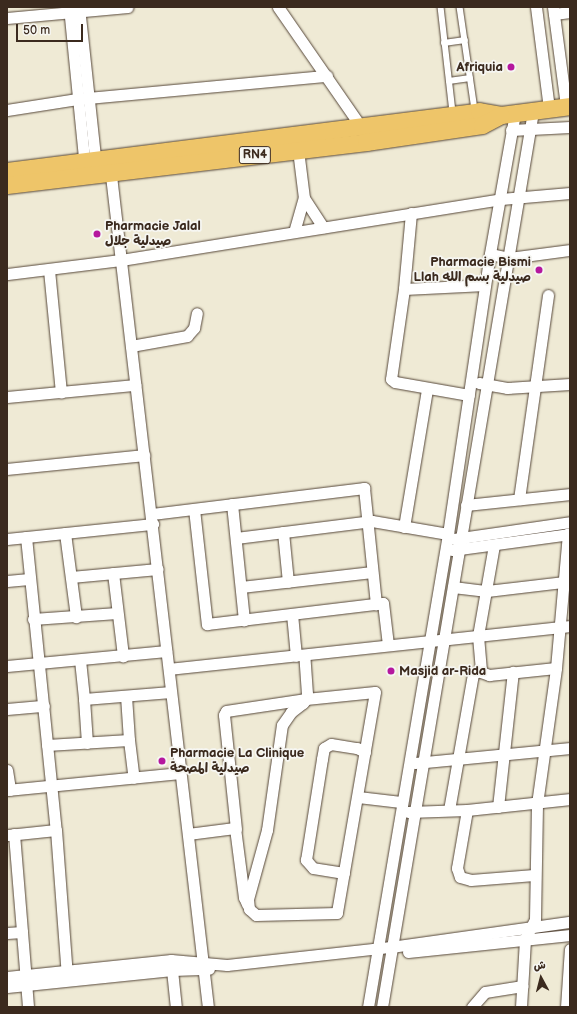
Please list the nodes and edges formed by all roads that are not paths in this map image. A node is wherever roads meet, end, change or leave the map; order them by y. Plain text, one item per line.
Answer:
1 (127, 7) edge
2 (278, 7) edge
3 (441, 7) edge
4 (460, 7) edge
5 (536, 7) edge
6 (74, 9) edge
7 (554, 10) edge
8 (570, 12) edge
9 (7, 18) edge
10 (465, 40) junction
11 (444, 43) junction
12 (327, 76) junction
13 (470, 78) junction
14 (566, 78) edge
15 (449, 81) junction
16 (82, 99) junction
17 (568, 106) edge
18 (7, 110) edge
19 (541, 110) junction
20 (475, 112) junction
21 (508, 114) junction
22 (454, 115) junction
23 (570, 127) edge
24 (511, 130) junction
25 (532, 131) junction
26 (365, 135) junction
27 (298, 150) junction
28 (97, 167) junction
29 (7, 171) edge
30 (7, 185) edge
31 (570, 193) edge
32 (520, 197) junction
33 (304, 198) junction
34 (501, 199) junction
35 (411, 213) junction
36 (323, 227) junction
37 (294, 232) junction
38 (570, 250) edge
39 (490, 254) junction
40 (509, 258) junction
41 (121, 260) junction
42 (49, 270) junction
43 (7, 274) edge
44 (485, 285) junction
45 (404, 290) junction
46 (548, 295) dead end
47 (197, 313) dead end
48 (131, 346) junction
49 (471, 380) junction
50 (570, 384) edge
51 (135, 385) junction
52 (485, 385) junction
53 (537, 386) junction
54 (427, 388) junction
55 (61, 392) junction
56 (469, 395) junction
57 (7, 397) edge
58 (144, 455) junction
59 (7, 469) edge
60 (570, 494) edge
61 (519, 499) junction
62 (232, 504) junction
63 (466, 504) junction
64 (194, 509) junction
65 (152, 519) junction
66 (367, 521) junction
67 (570, 522) edge
68 (404, 527) junction
69 (283, 532) junction
70 (65, 533) junction
71 (569, 534) edge
72 (26, 537) junction
73 (236, 538) junction
74 (7, 539) edge
75 (447, 542) junction
76 (459, 544) junction
77 (494, 544) junction
78 (158, 569) junction
79 (372, 572) junction
80 (113, 573) junction
81 (71, 577) junction
82 (29, 579) junction
83 (7, 581) edge
84 (288, 582) junction
85 (564, 582) junction
86 (241, 587) junction
87 (453, 588) junction
88 (487, 591) junction
89 (376, 604) junction
90 (117, 613) junction
91 (292, 614) junction
92 (76, 617) junction
93 (33, 619) junction
94 (244, 620) junction
95 (565, 626) edge
96 (478, 636) junction
97 (444, 640) junction
98 (429, 641) junction
99 (388, 645) junction
100 (166, 651) junction
101 (123, 656) junction
102 (300, 656) junction
103 (80, 660) junction
104 (38, 664) junction
105 (7, 666) edge
106 (556, 668) junction
107 (168, 669) junction
108 (480, 670) junction
109 (513, 672) junction
110 (171, 692) junction
111 (126, 696) junction
112 (84, 699) junction
113 (306, 699) junction
114 (44, 706) junction
115 (7, 709) edge
116 (129, 740) junction
117 (87, 742) junction
118 (47, 745) junction
119 (570, 748) edge
120 (546, 750) junction
121 (365, 752) junction
122 (502, 755) junction
123 (456, 760) junction
124 (408, 762) junction
125 (422, 763) junction
126 (7, 770) edge
127 (180, 773) junction
128 (134, 778) junction
129 (51, 787) junction
130 (8, 790) edge
131 (358, 797) junction
132 (570, 799) edge
133 (538, 804) junction
134 (400, 807) junction
135 (498, 807) junction
136 (449, 810) junction
137 (467, 810) junction
138 (415, 812) junction
139 (236, 829) junction
140 (56, 830) junction
141 (10, 834) edge
142 (188, 834) junction
143 (344, 873) junction
144 (534, 875) junction
145 (248, 905) junction
146 (570, 922) edge
147 (530, 927) junction
148 (22, 932) junction
149 (7, 933) edge
150 (570, 935) edge
151 (525, 939) junction
152 (570, 949) edge
153 (391, 951) junction
154 (378, 952) junction
155 (202, 965) junction
156 (172, 970) junction
157 (7, 977) edge
158 (67, 977) junction
159 (26, 980) junction
160 (569, 985) edge
161 (523, 986) junction
162 (7, 987) edge
163 (28, 1007) edge
164 (176, 1007) edge
165 (208, 1007) edge
166 (368, 1007) edge
167 (382, 1007) edge
168 (472, 1007) edge
169 (521, 1007) edge
170 (566, 1007) edge

1 - 6 street
2 - 12 street
3 - 11 lane
4 - 10 lane
5 - 19 street
6 - 9 street
6 - 16 street
7 - 8 street
7 - 14 street
10 - 11 lane
10 - 13 lane
11 - 15 lane
12 - 16 street
12 - 26 street
13 - 15 lane
13 - 20 lane
14 - 17 street
15 - 22 lane
16 - 18 street
16 - 28 street
17 - 19 main road, RN4
19 - 21 main road, RN4
19 - 25 street
20 - 21 main road, RN4
20 - 22 main road, RN4
21 - 24 street
21 - 26 main road, RN4
22 - 26 main road, RN4
23 - 25 street
24 - 25 street
24 - 34 street
25 - 32 street
26 - 27 main road, RN4
26 - 28 main road, RN4
27 - 28 main road, RN4
27 - 33 street
28 - 29 main road, RN4
28 - 30 main road, RN4
28 - 41 street
31 - 32 street
32 - 34 street
32 - 40 street
33 - 36 street
33 - 37 street
34 - 35 street
34 - 39 street
35 - 36 street
35 - 45 street
36 - 37 street
37 - 41 street
38 - 40 street
39 - 40 street
39 - 44 street
40 - 52 street
41 - 42 street
41 - 48 street
42 - 43 street
42 - 55 street
44 - 45 street
44 - 49 street
45 - 54 street
46 - 53 street
47 - 48 street
48 - 51 street
49 - 52 street
49 - 56 street
50 - 53 street
51 - 55 street
51 - 58 street
52 - 53 street
52 - 63 street
53 - 61 street
54 - 56 street
54 - 68 street
55 - 57 street
56 - 75 street
58 - 59 street
58 - 65 street
60 - 61 street
61 - 63 street
62 - 64 street
62 - 66 street
62 - 73 street
63 - 76 street
64 - 65 street
64 - 94 street
65 - 70 street
65 - 78 street
66 - 68 street
66 - 69 street
66 - 79 street
67 - 76 street
68 - 75 street
69 - 73 street
69 - 84 street
70 - 72 street
70 - 81 street
71 - 77 street
71 - 85 street
72 - 74 street
72 - 82 street
73 - 86 street
75 - 76 street
75 - 98 street
76 - 77 street
76 - 87 street
77 - 88 street
78 - 80 street
78 - 100 street
79 - 84 street
79 - 89 street
80 - 81 street
80 - 90 street
81 - 92 street
82 - 83 street
82 - 93 street
84 - 86 street
85 - 88 street
85 - 95 street
86 - 94 street
87 - 88 street
87 - 97 street
88 - 96 street
89 - 91 street
89 - 99 street
90 - 92 street
90 - 101 street
91 - 94 street
91 - 102 street
92 - 93 street
93 - 104 street
95 - 96 street
95 - 106 street
96 - 97 street
96 - 108 street
97 - 98 street
97 - 125 street
98 - 99 street
98 - 124 street
99 - 102 street
100 - 101 street
100 - 107 street
101 - 103 street
102 - 107 street
102 - 113 street
103 - 104 street
103 - 112 street
104 - 105 street
104 - 114 street
106 - 109 street
106 - 120 street
107 - 110 street
108 - 109 street
108 - 123 street
109 - 122 street
110 - 111 street
110 - 127 street
111 - 112 street
111 - 116 street
112 - 117 street
113 - 121 street
113 - 139 street
113 - 145 street
114 - 115 street
114 - 118 street
116 - 117 street
116 - 128 street
117 - 118 street
118 - 129 street
119 - 120 street
120 - 122 street
120 - 133 street
121 - 131 street
121 - 143 street
122 - 123 street
122 - 135 street
123 - 125 street
123 - 136 street
124 - 125 street
124 - 134 street
125 - 138 street
126 - 130 street
127 - 128 street
127 - 142 street
128 - 129 street
129 - 130 street
129 - 140 street
131 - 134 street
131 - 143 street
132 - 133 street
133 - 135 street
133 - 144 street
134 - 138 street
134 - 154 street
135 - 137 street
136 - 137 street
136 - 138 street
137 - 144 street
138 - 153 street
139 - 142 street
139 - 145 street
140 - 141 street
140 - 158 street
141 - 148 street
142 - 155 street
143 - 145 street
144 - 147 street
146 - 147 street
147 - 151 street
147 - 153 street
148 - 149 street
148 - 159 street
150 - 151 street
151 - 153 street
151 - 161 street
152 - 160 street
153 - 154 street
153 - 167 street
154 - 155 street
154 - 166 street
155 - 156 street
155 - 158 street
155 - 165 street
156 - 158 street
156 - 164 street
157 - 159 street
158 - 159 street
159 - 162 street
159 - 163 street
160 - 170 street
161 - 168 street
161 - 169 street

